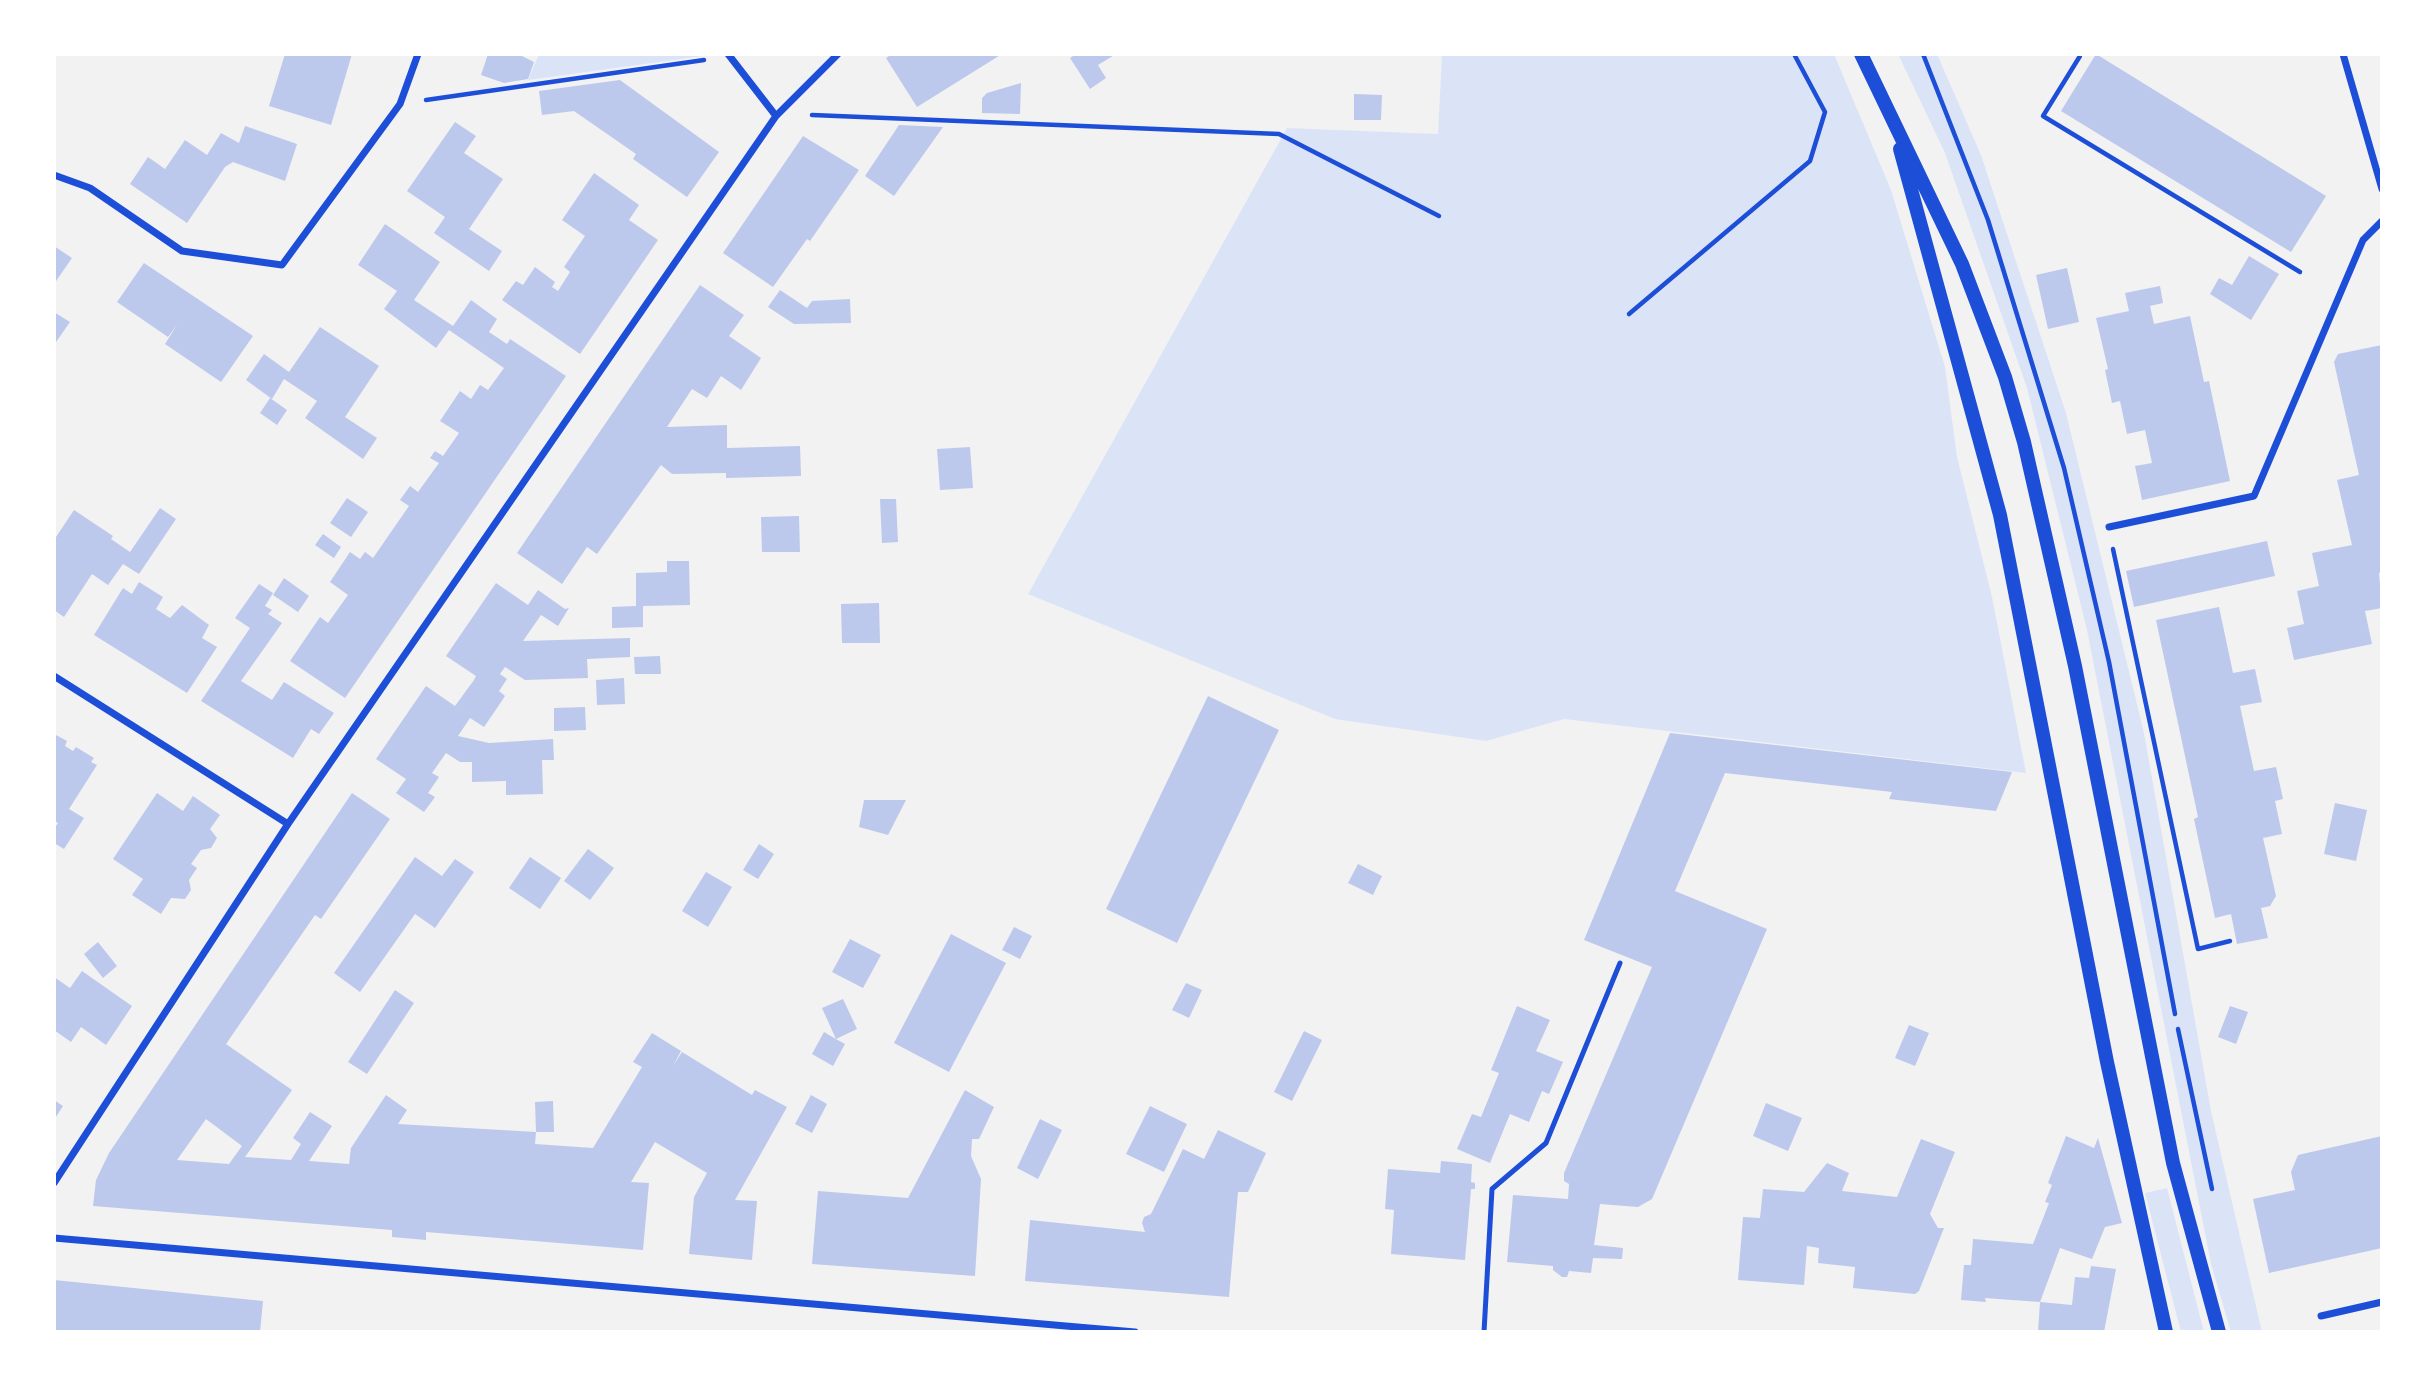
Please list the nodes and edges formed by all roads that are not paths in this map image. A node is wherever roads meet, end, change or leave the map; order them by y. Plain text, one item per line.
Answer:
1 (418, 54) edge
2 (838, 54) edge
3 (1861, 54) edge
4 (2343, 54) edge
5 (729, 55) edge
6 (777, 115) junction
7 (1895, 128) junction
8 (54, 175) edge
9 (2382, 189) edge
10 (2382, 221) edge
11 (2109, 527) road end
12 (54, 676) edge
13 (288, 824) junction
14 (1620, 963) dead end
15 (54, 1183) edge
16 (54, 1238) edge
17 (2382, 1302) edge
18 (2321, 1315) dead end
19 (2164, 1328) edge
20 (1135, 1332) edge
21 (1484, 1332) edge
22 (2219, 1332) edge

1 - 8 street
2 - 6 street
3 - 7 main road
4 - 9 street
5 - 6 street
6 - 13 street
7 - 19 main road
7 - 22 main road
10 - 11 street
12 - 13 street
13 - 15 street
14 - 21 lane
16 - 20 street
17 - 18 street

